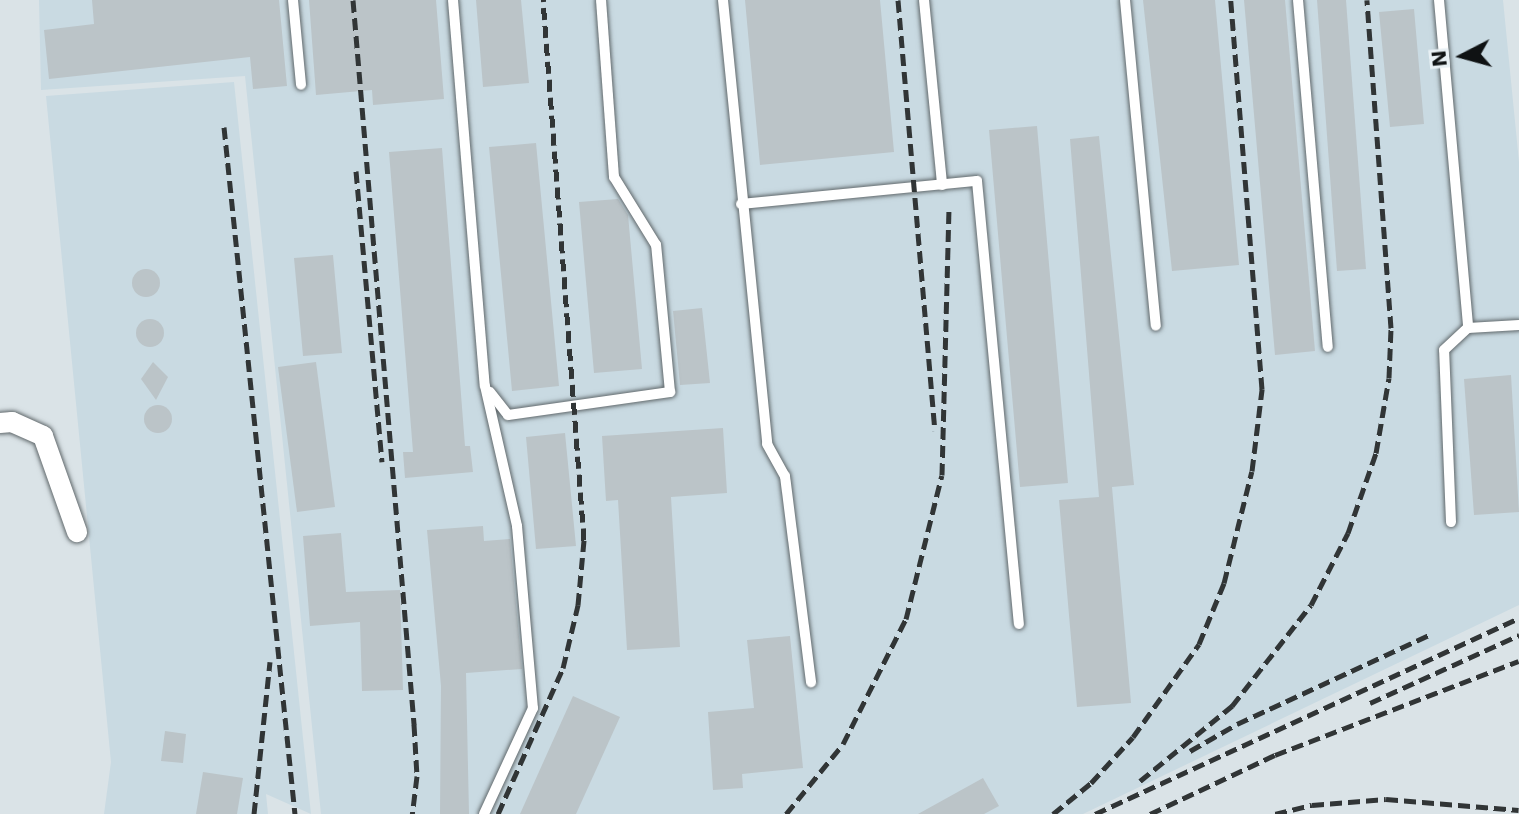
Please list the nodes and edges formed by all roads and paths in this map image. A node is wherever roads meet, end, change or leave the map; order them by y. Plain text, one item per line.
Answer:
1 (293, 0) edge
2 (453, 0) edge
3 (601, 0) edge
4 (723, 0) edge
5 (924, 0) edge
6 (1125, 0) edge
7 (1298, 0) edge
8 (1439, 0) edge
9 (301, 85) dead end
10 (942, 185) junction
11 (741, 204) junction
12 (1519, 325) edge
13 (1156, 326) dead end
14 (1468, 328) junction
15 (1328, 347) dead end
16 (485, 386) junction
17 (0, 423) edge
18 (1451, 522) dead end
19 (77, 532) dead end
20 (1019, 624) dead end
21 (811, 682) dead end
22 (484, 814) edge

1 - 9 lane
2 - 16 lane
3 - 16 lane
4 - 11 lane
5 - 10 lane
6 - 13 lane
7 - 15 lane
8 - 14 lane
10 - 11 lane
10 - 20 lane
11 - 21 lane
12 - 14 lane
14 - 18 lane
16 - 22 lane
17 - 19 street

